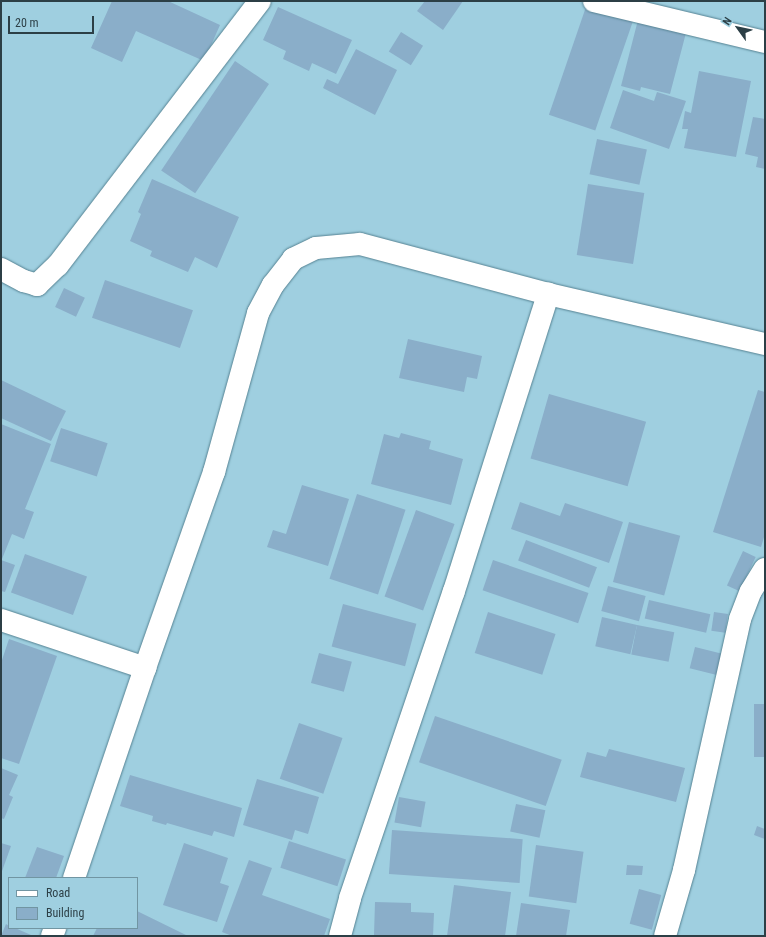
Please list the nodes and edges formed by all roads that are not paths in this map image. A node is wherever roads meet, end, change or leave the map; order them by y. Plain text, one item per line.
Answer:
1 (260, 1) edge
2 (594, 1) edge
3 (765, 42) edge
4 (1, 269) edge
5 (548, 294) junction
6 (765, 344) edge
7 (765, 569) edge
8 (1, 620) edge
9 (145, 668) junction
10 (74, 877) edge
11 (340, 936) edge
12 (665, 936) edge

1 - 4 street
2 - 3 street
5 - 6 street
5 - 9 street
5 - 11 street
7 - 12 street
8 - 9 street
9 - 10 street

